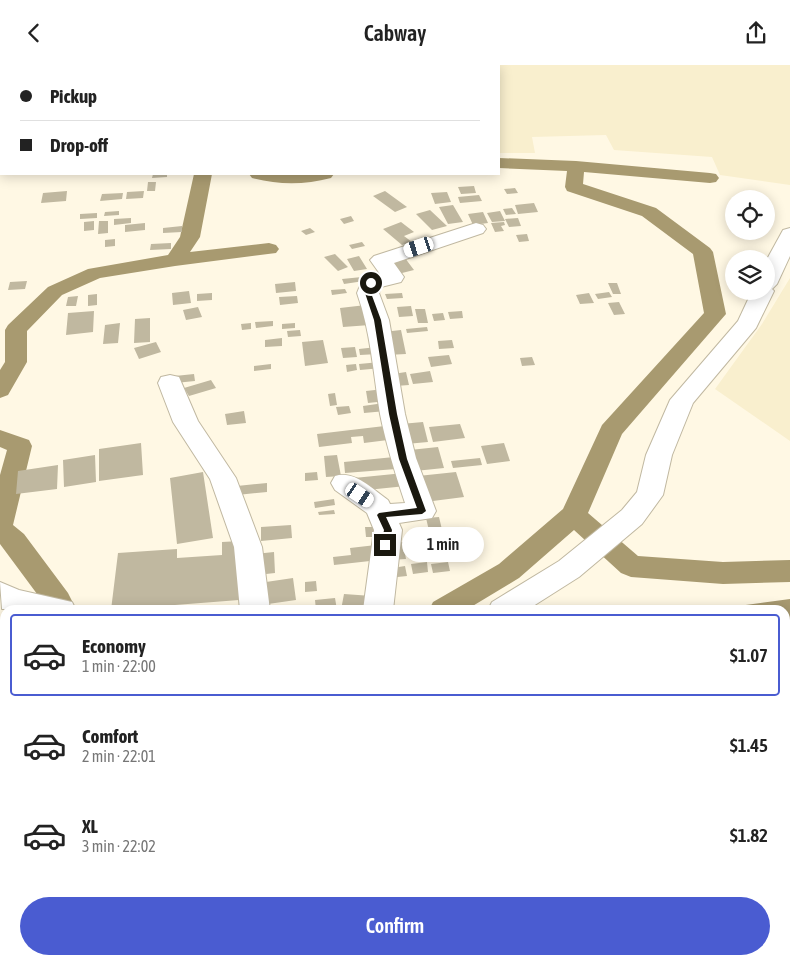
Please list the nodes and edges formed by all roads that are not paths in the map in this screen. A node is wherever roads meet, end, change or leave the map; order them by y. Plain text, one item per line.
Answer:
1 (476, 229) dead end
2 (790, 234) edge
3 (775, 265) edge
4 (759, 300) edge
5 (170, 383) dead end
6 (344, 483) dead end
7 (381, 515) junction
8 (6, 598) edge
9 (38, 605) edge
10 (254, 605) edge
11 (379, 605) edge
12 (511, 605) edge

1 - 7 street
2 - 3 street
4 - 12 street
5 - 10 street
6 - 7 street
7 - 11 street
8 - 9 street

